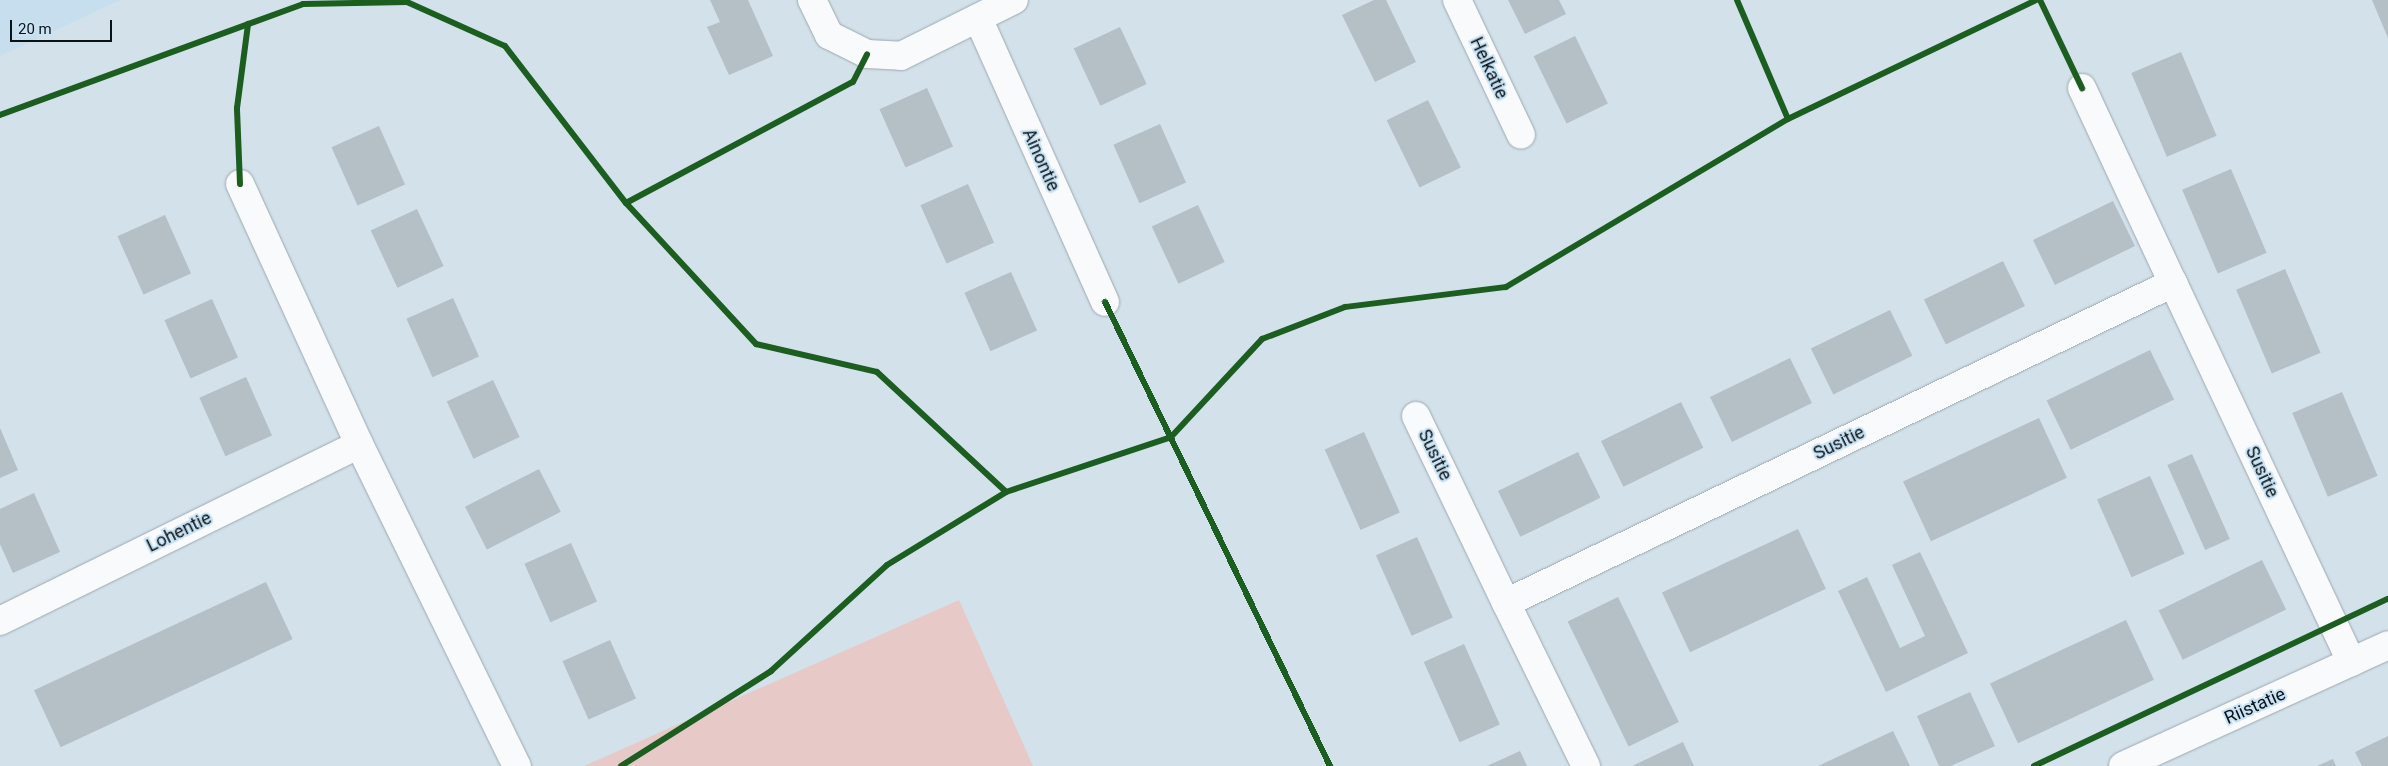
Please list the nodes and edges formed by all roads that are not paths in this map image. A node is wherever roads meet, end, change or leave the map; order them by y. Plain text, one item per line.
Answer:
1 (812, 0) edge
2 (1014, 0) edge
3 (1458, 0) edge
4 (978, 18) junction
5 (2082, 88) dead end
6 (1521, 135) dead end
7 (240, 184) dead end
8 (2173, 283) junction
9 (1105, 302) dead end
10 (1416, 416) dead end
11 (359, 444) junction
12 (1506, 603) junction
13 (0, 621) edge
14 (2388, 646) edge
15 (2352, 662) junction
16 (517, 766) edge
17 (1586, 766) edge
18 (2123, 766) edge

1 - 4 street
2 - 4 street
3 - 6 street, Helkatie
4 - 9 street, Ainontie
5 - 8 street, Susitie
7 - 11 street
8 - 12 street, Susitie
8 - 15 street, Susitie
10 - 12 street, Susitie
11 - 13 street, Lohentie
11 - 16 street
12 - 17 street, Susitie
14 - 15 street, Riistatie
15 - 18 street, Riistatie

